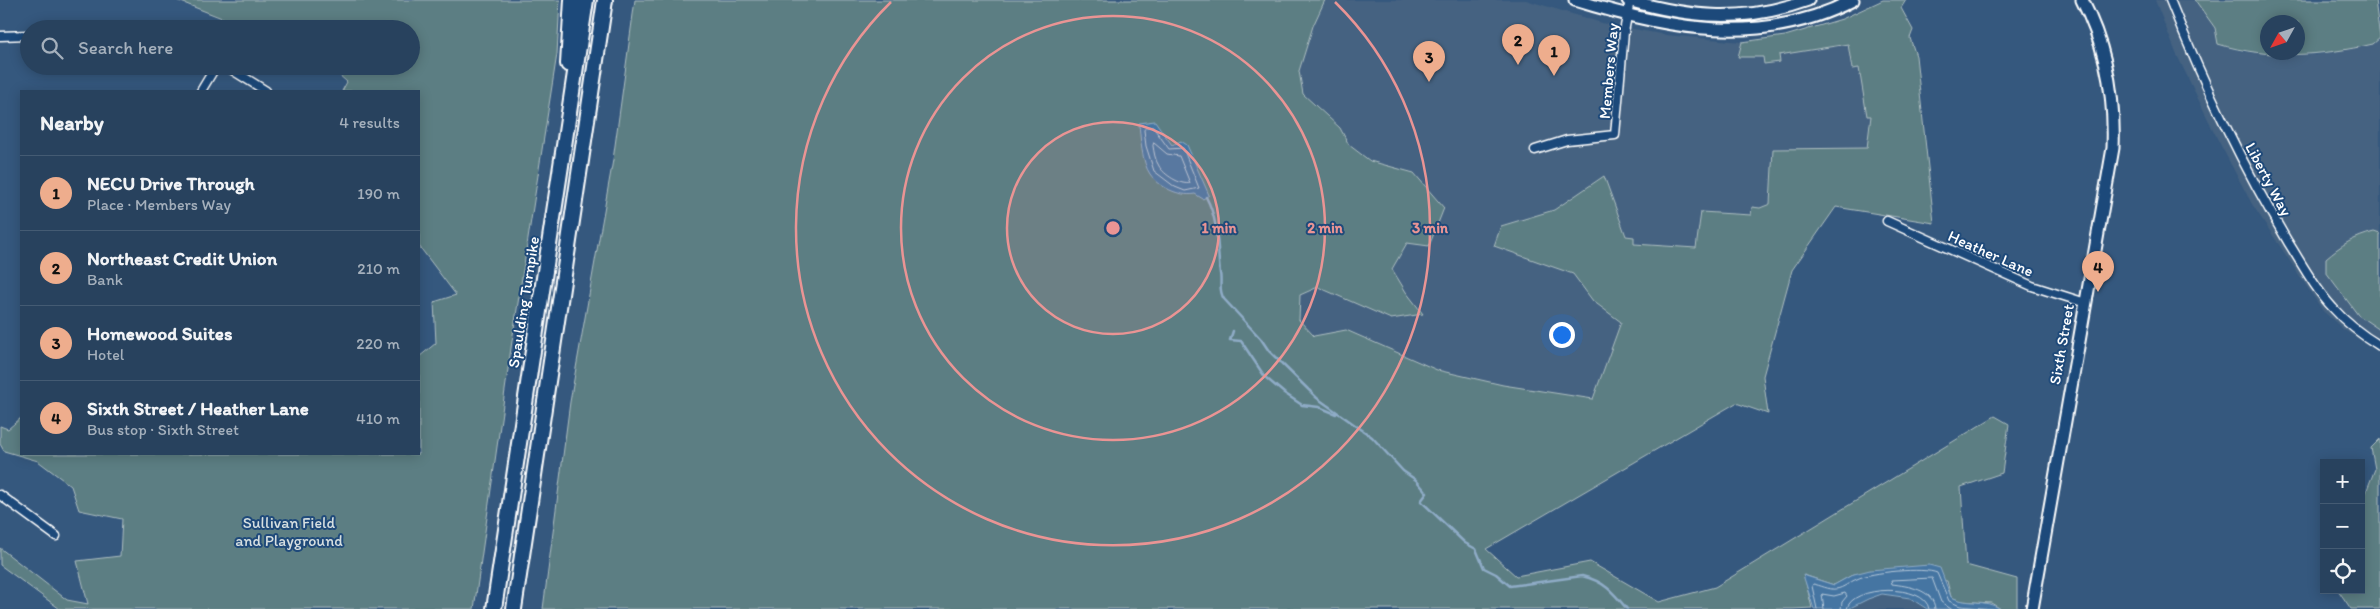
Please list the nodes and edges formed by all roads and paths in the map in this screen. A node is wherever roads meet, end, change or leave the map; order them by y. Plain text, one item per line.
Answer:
1 (572, 0) edge
2 (586, 0) edge
3 (605, 0) edge
4 (1575, 0) edge
5 (1629, 0) edge
6 (1808, 0) edge
7 (1853, 0) edge
8 (2082, 0) edge
9 (2170, 0) edge
10 (1627, 16) junction
11 (20, 35) edge
12 (0, 36) edge
13 (211, 75) edge
14 (240, 75) edge
15 (202, 90) edge
16 (264, 90) edge
17 (570, 105) junction
18 (1535, 150) dead end
19 (1887, 221) dead end
20 (2086, 303) junction
21 (2380, 346) edge
22 (0, 494) edge
23 (56, 536) dead end
24 (494, 609) edge
25 (514, 609) edge
26 (2032, 609) edge

1 - 17 highway
2 - 17 highway, Spaulding Turnpike
3 - 25 highway
4 - 10 main road
5 - 6 main road
5 - 10 street
7 - 10 main road
8 - 20 main road, Sixth Street
9 - 21 street, Liberty Way
10 - 18 street, Members Way
11 - 12 street
13 - 15 street
14 - 16 street
17 - 24 highway, Spaulding Turnpike
19 - 20 street, Heather Lane
20 - 26 main road, Sixth Street
22 - 23 street

